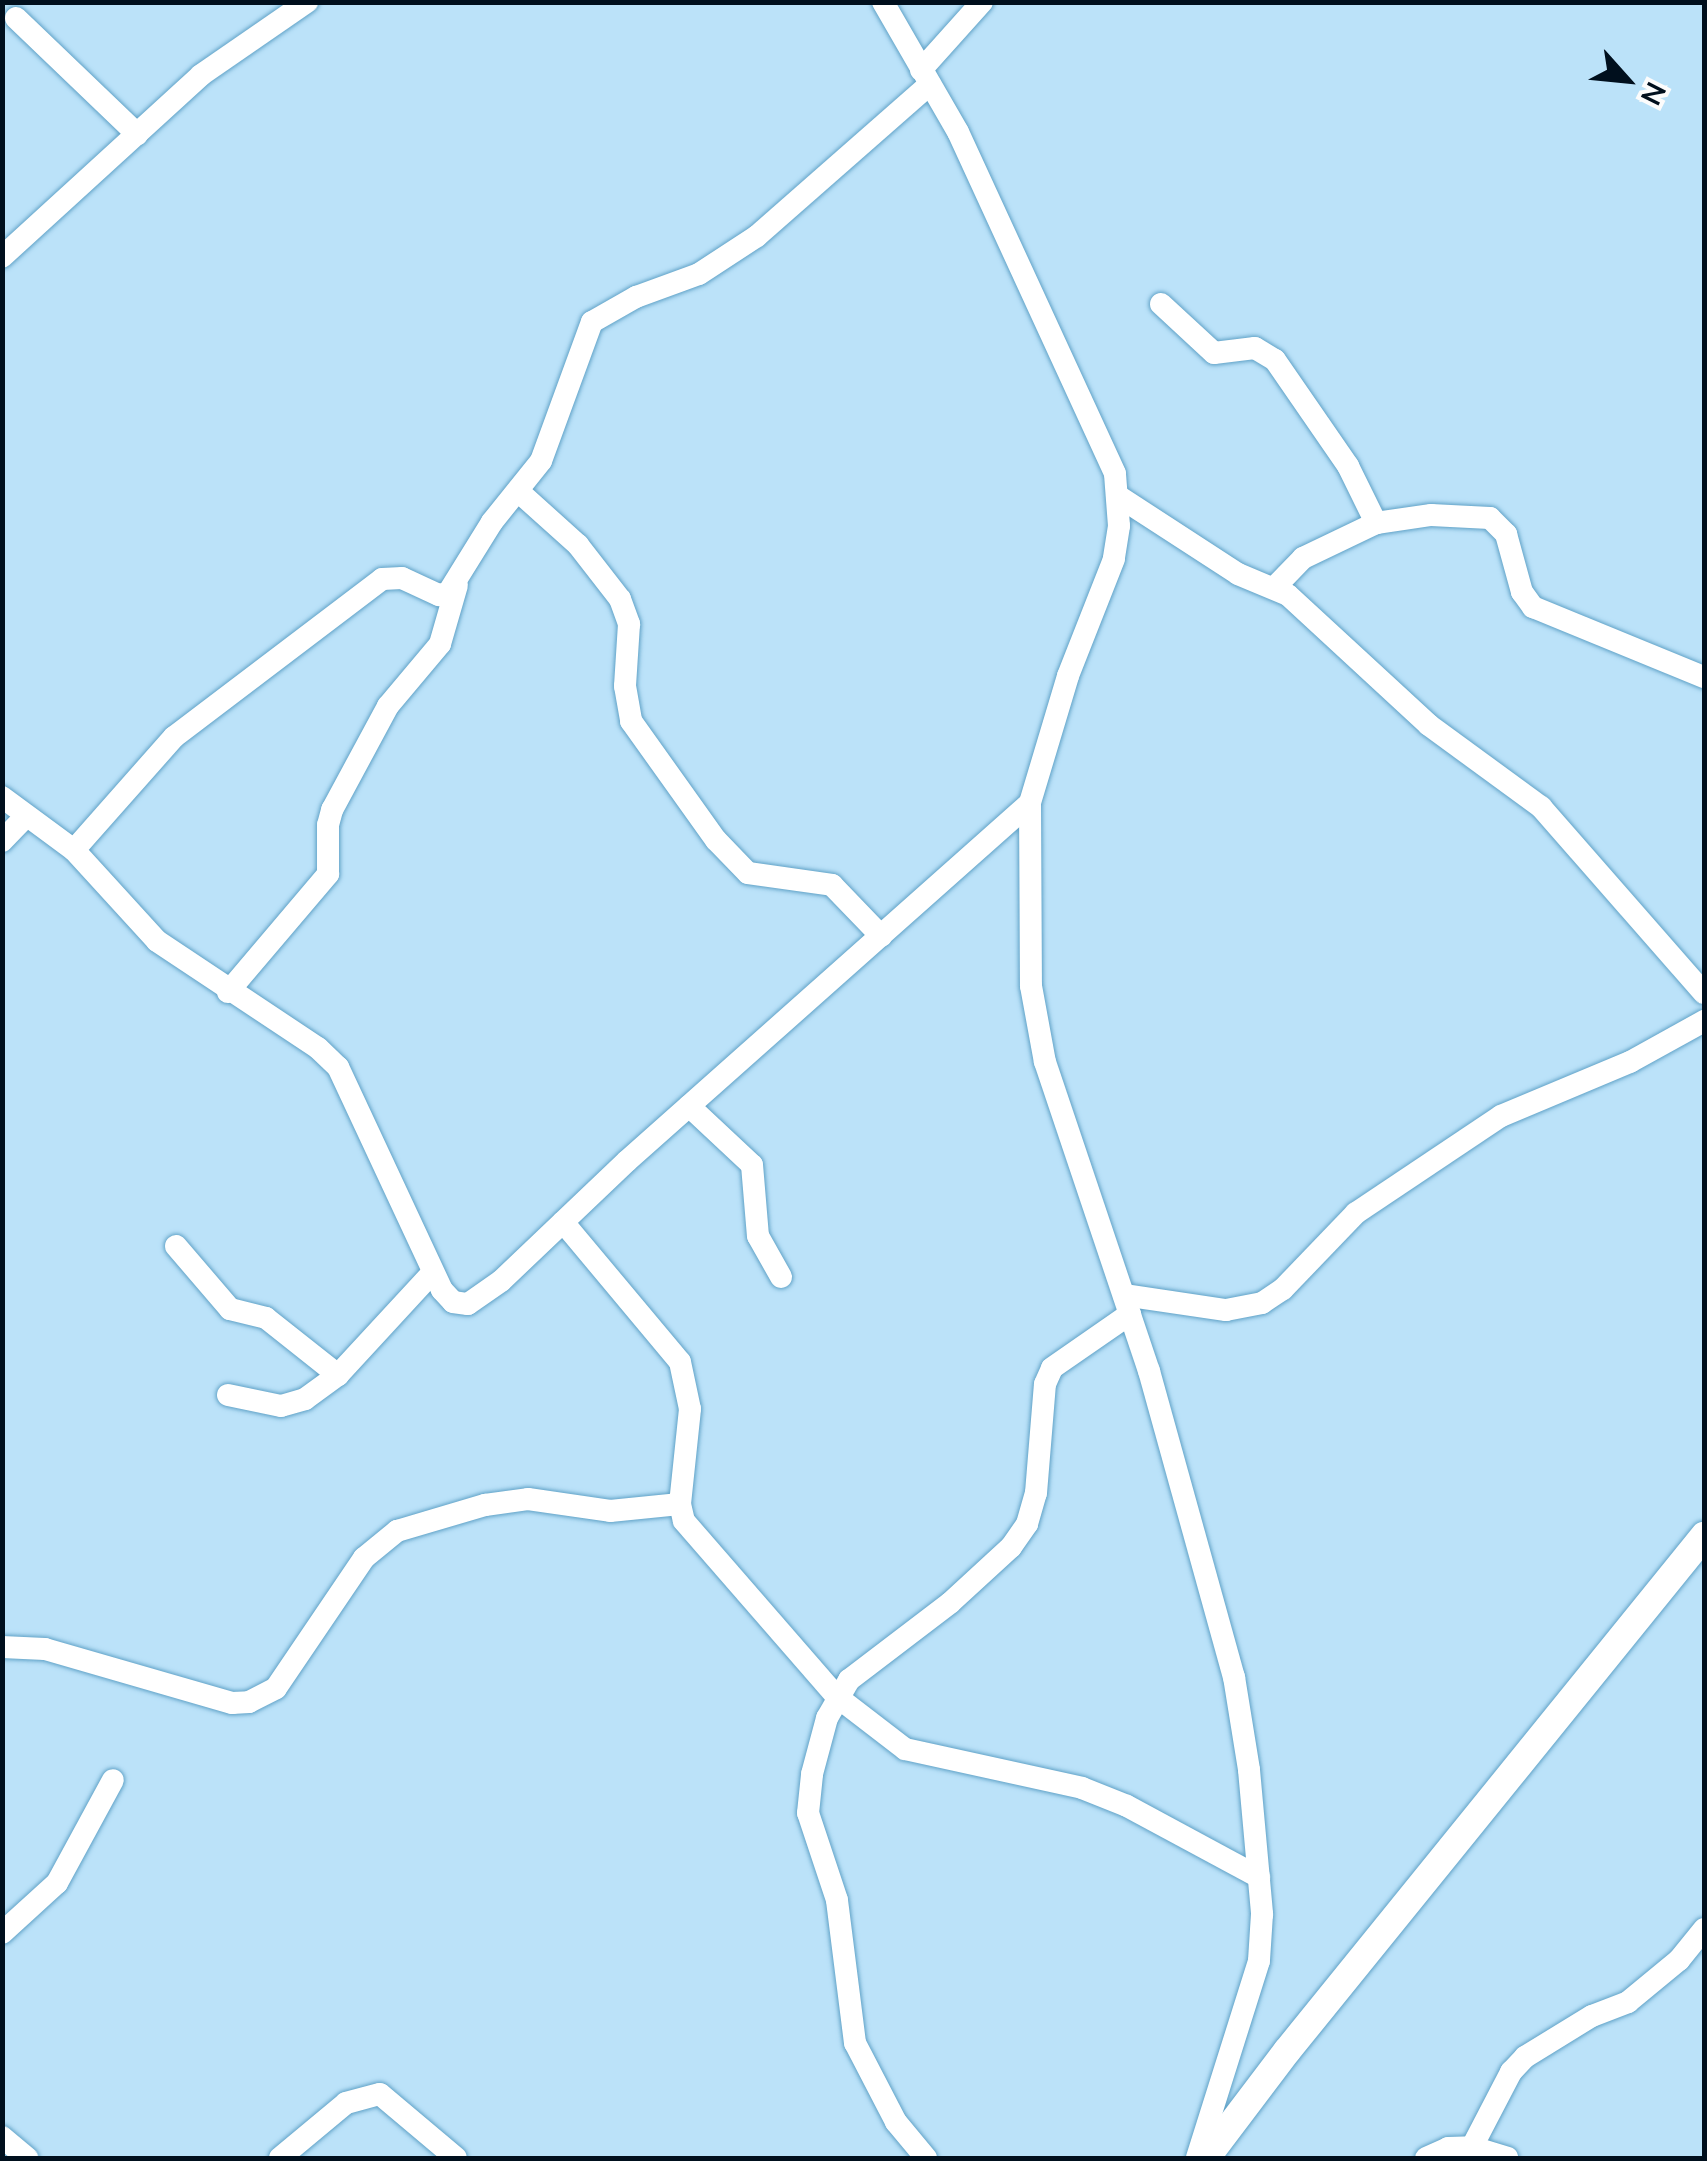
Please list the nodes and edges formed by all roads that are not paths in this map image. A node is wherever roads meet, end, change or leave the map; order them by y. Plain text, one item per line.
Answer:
1 (35, 2) edge
2 (307, 2) edge
3 (883, 2) edge
4 (982, 2) edge
5 (9, 20) edge
6 (926, 77) junction
7 (137, 134) junction
8 (2, 257) edge
9 (1160, 304) dead end
10 (518, 491) junction
11 (1118, 496) junction
12 (1376, 523) junction
13 (457, 585) junction
14 (1274, 588) junction
15 (1704, 677) edge
16 (2, 798) edge
17 (1030, 803) junction
18 (25, 817) junction
19 (2, 841) edge
20 (74, 850) junction
21 (880, 936) junction
22 (228, 992) junction
23 (1704, 993) edge
24 (1704, 1021) edge
25 (689, 1106) junction
26 (563, 1222) junction
27 (176, 1246) dead end
28 (434, 1272) junction
29 (780, 1276) dead end
30 (1127, 1305) junction
31 (338, 1375) junction
32 (228, 1395) dead end
33 (680, 1504) junction
34 (1704, 1536) edge
35 (2, 1647) edge
36 (836, 1696) junction
37 (113, 1780) dead end
38 (1258, 1877) junction
39 (1704, 1929) edge
40 (2, 1932) edge
41 (2, 2137) edge
42 (1472, 2147) junction
43 (27, 2158) edge
44 (280, 2158) edge
45 (456, 2158) edge
46 (926, 2158) edge
47 (1197, 2158) edge
48 (1206, 2158) edge
49 (1426, 2158) edge
50 (1507, 2158) edge

1 - 5 street
2 - 7 street
3 - 6 street
4 - 6 street
5 - 7 street
6 - 10 street
6 - 11 street
7 - 8 street
9 - 12 street
10 - 13 street
10 - 21 street
11 - 14 street
11 - 17 street
12 - 14 street
12 - 15 street
13 - 20 street
13 - 22 street
14 - 23 street
16 - 18 street
17 - 21 street
17 - 30 street
18 - 19 street
18 - 20 street
20 - 22 street
21 - 25 street
22 - 28 street
24 - 30 street
25 - 26 street
25 - 29 street
26 - 28 street
26 - 33 street
27 - 31 street
28 - 31 street
30 - 36 street
30 - 38 street
31 - 32 street
33 - 35 street
33 - 36 street
34 - 48 street
36 - 38 street
36 - 46 street
37 - 40 street
38 - 47 street
39 - 42 street
41 - 43 street
42 - 49 street
42 - 50 street
44 - 45 street

